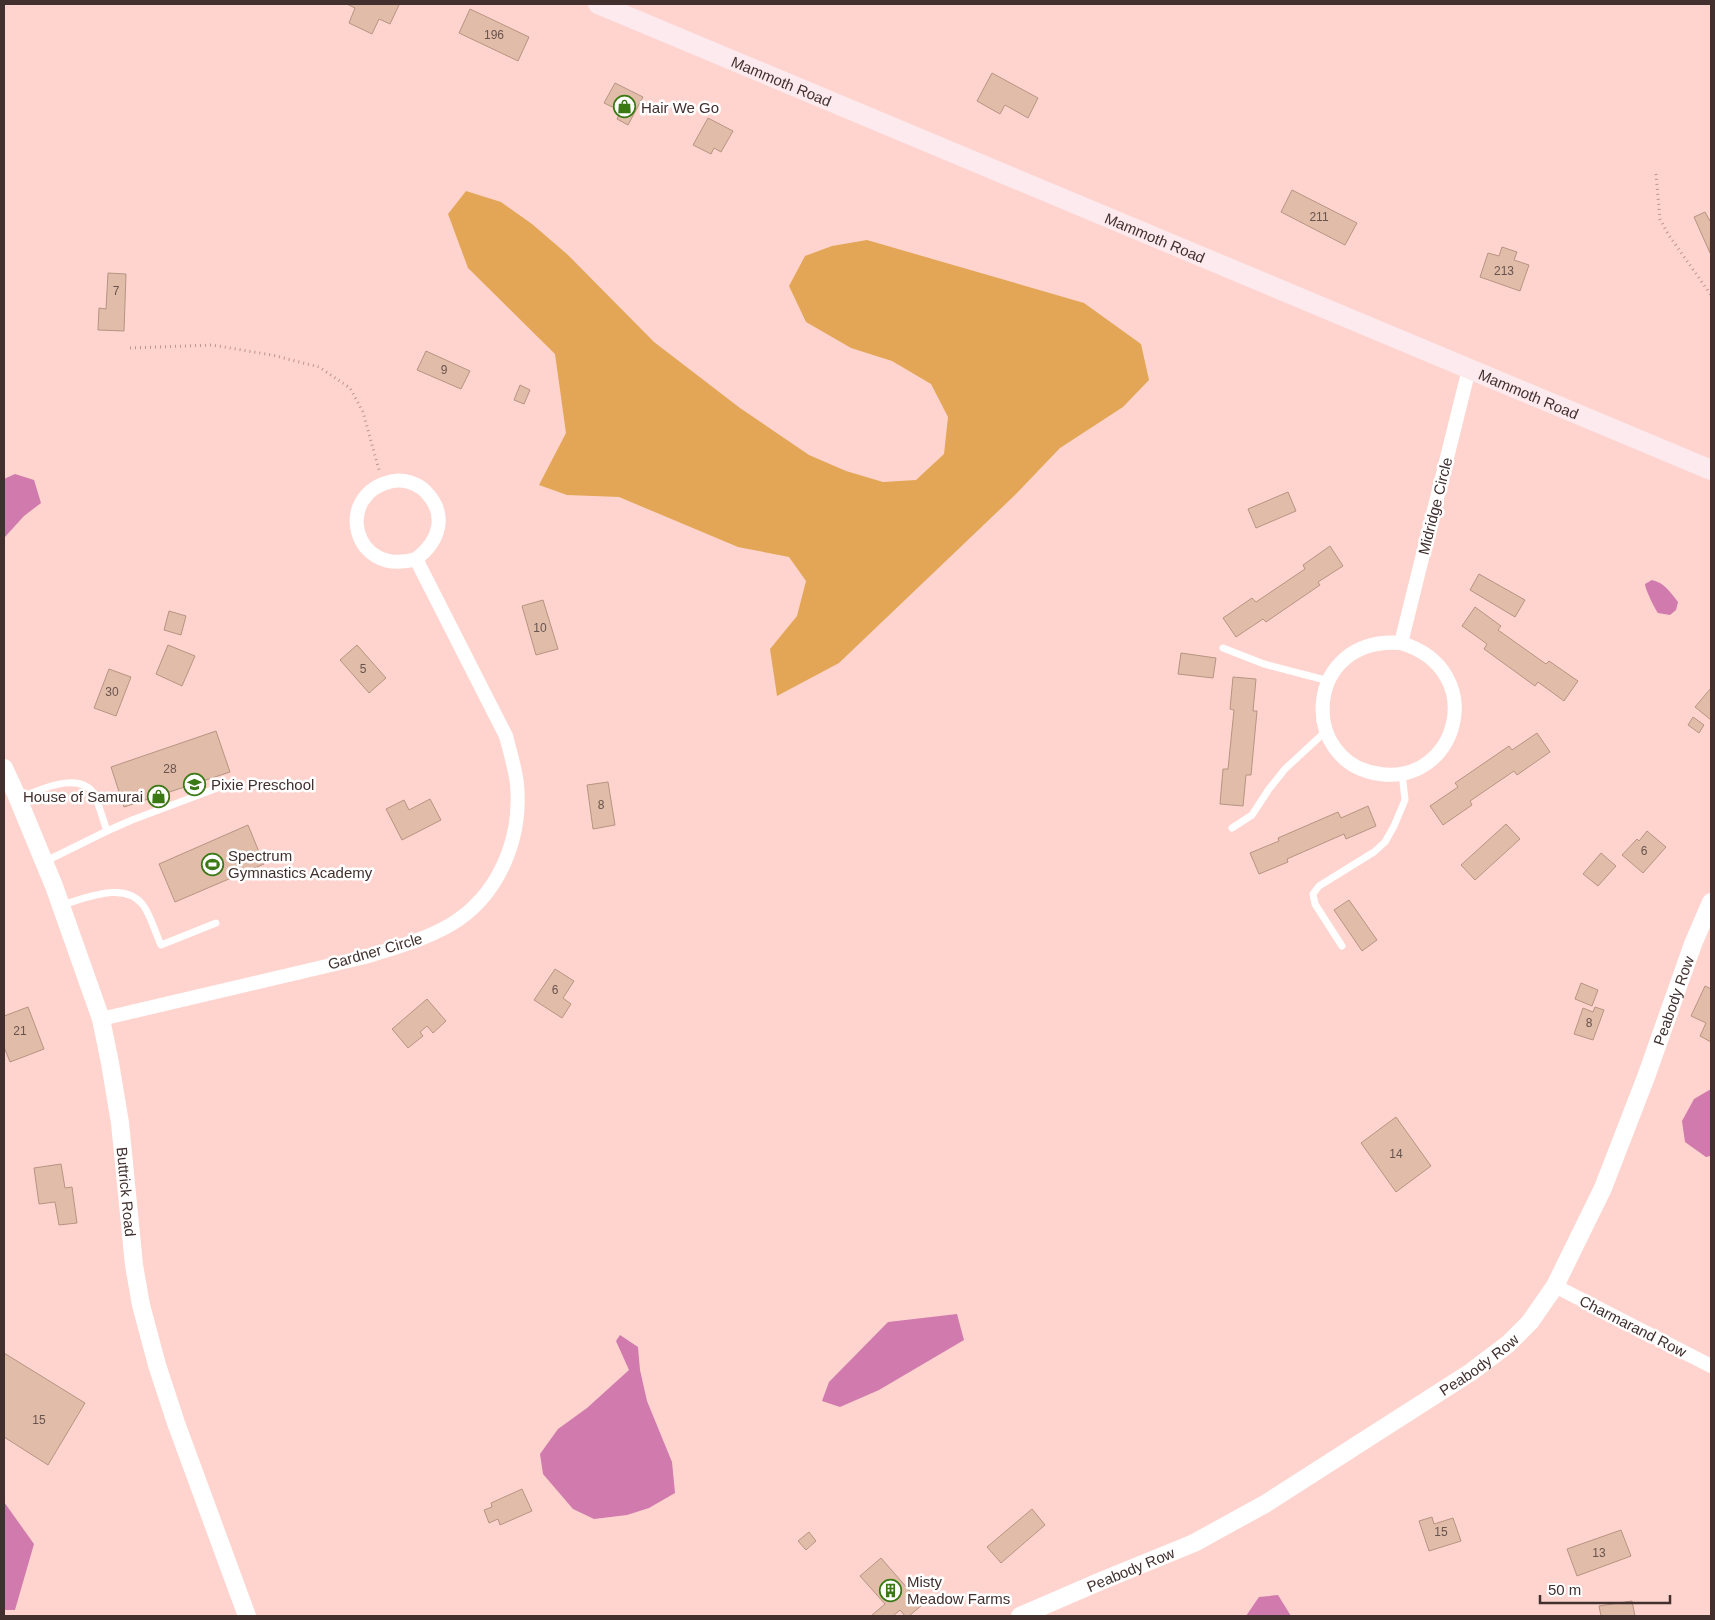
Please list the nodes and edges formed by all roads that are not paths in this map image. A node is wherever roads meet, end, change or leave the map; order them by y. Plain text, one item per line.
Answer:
1 (598, 4) edge
2 (1469, 369) junction
3 (1711, 470) edge
4 (416, 559) junction
5 (1402, 643) junction
6 (1223, 648) dead end
7 (1329, 681) junction
8 (1326, 731) junction
9 (4, 768) edge
10 (1402, 773) junction
11 (228, 784) dead end
12 (18, 799) junction
13 (1232, 828) dead end
14 (107, 832) junction
15 (44, 862) junction
16 (1711, 902) edge
17 (61, 906) junction
18 (216, 923) dead end
19 (1342, 946) dead end
20 (101, 1020) junction
21 (1556, 1286) junction
22 (1711, 1366) edge
23 (247, 1616) edge
24 (1020, 1616) edge

1 - 2 main road, Mammoth Road
2 - 3 main road, Mammoth Road
2 - 5 street, Midridge Circle
4 - 4 street
4 - 20 street, Gardner Circle
5 - 7 street
5 - 10 street
6 - 7 lane
7 - 8 street
8 - 10 street
8 - 13 lane
9 - 12 street, Buttrick Road
10 - 19 lane
11 - 14 lane
12 - 14 lane
12 - 15 street, Buttrick Road
14 - 15 lane
15 - 17 street, Buttrick Road
16 - 21 street, Peabody Row
17 - 18 lane
17 - 20 street, Buttrick Road
20 - 23 street, Buttrick Road
21 - 22 street, Charmarand Row
21 - 24 street, Peabody Row

